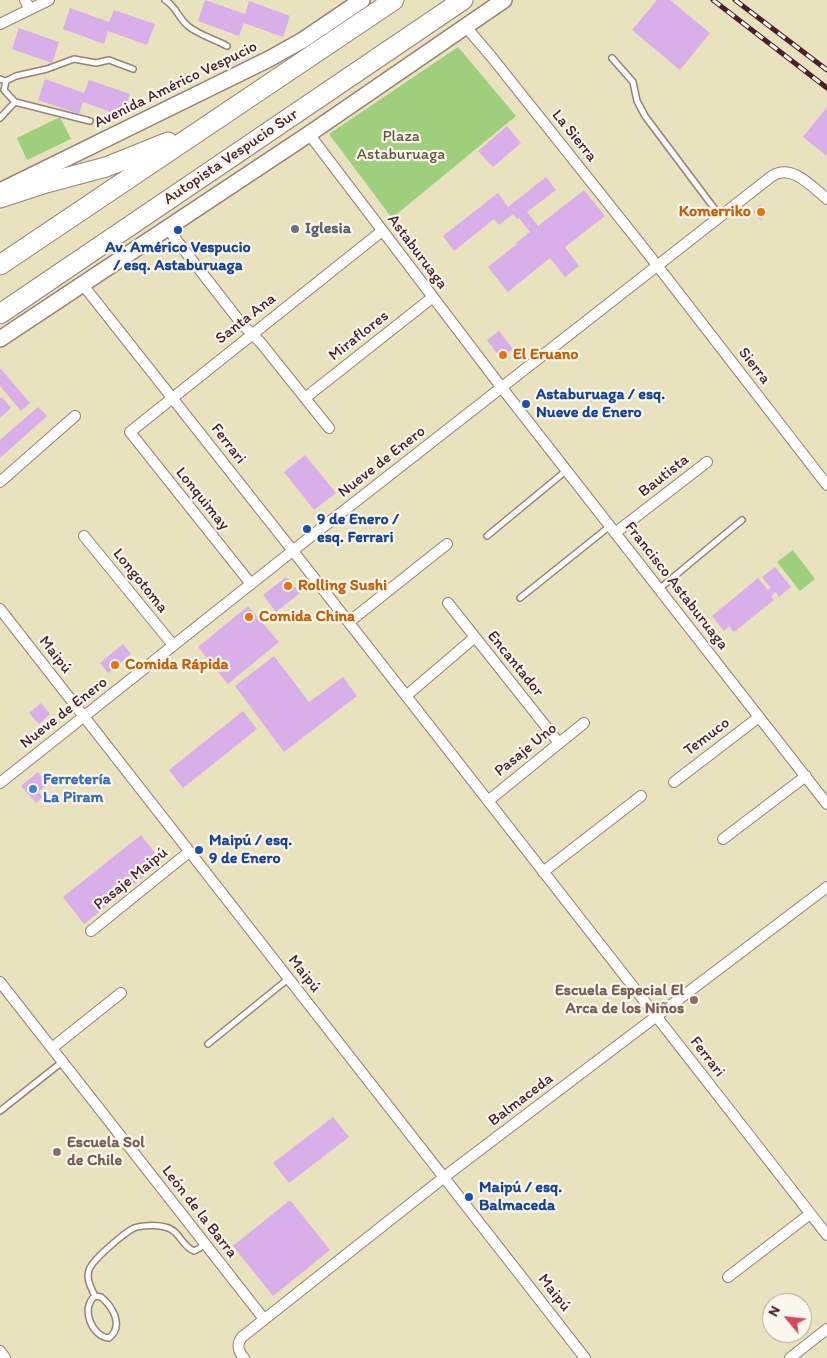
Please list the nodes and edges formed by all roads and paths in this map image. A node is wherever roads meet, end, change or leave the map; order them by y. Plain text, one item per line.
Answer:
1 (49, 0) edge
2 (165, 0) edge
3 (362, 0) edge
4 (394, 0) edge
5 (462, 0) edge
6 (504, 0) edge
7 (27, 5) edge
8 (0, 24) edge
9 (465, 26) junction
10 (227, 46) dead end
11 (612, 58) dead end
12 (133, 68) dead end
13 (3, 80) edge
14 (15, 102) junction
15 (0, 118) edge
16 (90, 121) dead end
17 (212, 122) junction
18 (309, 134) junction
19 (0, 191) edge
20 (0, 198) edge
21 (827, 199) edge
22 (720, 216) junction
23 (167, 228) junction
24 (382, 231) junction
25 (0, 265) edge
26 (657, 265) junction
27 (83, 284) junction
28 (433, 297) junction
29 (0, 314) edge
30 (252, 334) junction
31 (0, 339) edge
32 (502, 388) junction
33 (172, 397) junction
34 (305, 398) junction
35 (75, 416) dead end
36 (329, 428) dead end
37 (130, 432) joint
38 (707, 462) dead end
39 (567, 470) junction
40 (0, 482) edge
41 (827, 485) edge
42 (742, 520) dead end
43 (613, 529) junction
44 (84, 536) dead end
45 (487, 536) dead end
46 (446, 544) dead end
47 (293, 551) junction
48 (251, 584) junction
49 (659, 589) junction
50 (520, 598) dead end
51 (448, 603) dead end
52 (0, 609) edge
53 (349, 622) junction
54 (475, 637) junction
55 (173, 645) junction
56 (406, 696) junction
57 (84, 716) junction
58 (759, 717) junction
59 (584, 722) dead end
60 (559, 743) junction
61 (806, 776) junction
62 (674, 782) dead end
63 (0, 783) edge
64 (641, 796) dead end
65 (488, 801) junction
66 (827, 804) edge
67 (723, 839) dead end
68 (189, 852) junction
69 (543, 872) junction
70 (827, 887) edge
71 (91, 931) dead end
72 (288, 979) junction
73 (0, 982) edge
74 (121, 992) dead end
75 (656, 1017) junction
76 (208, 1044) dead end
77 (52, 1048) junction
78 (63, 1062) junction
79 (0, 1111) edge
80 (444, 1178) junction
81 (810, 1214) junction
82 (827, 1235) edge
83 (204, 1243) junction
84 (728, 1278) dead end
85 (95, 1296) junction
86 (264, 1320) junction
87 (827, 1329) edge
88 (0, 1351) edge
89 (6, 1358) edge
90 (244, 1358) edge
91 (585, 1358) edge
92 (790, 1358) edge

1 - 7 street
2 - 10 lane
3 - 19 main road, Avenida Américo Vespucio
4 - 17 highway
5 - 29 highway, Autopista Vespucio Sur
6 - 9 main road
7 - 8 street
9 - 18 main road
9 - 26 street, La Sierra
11 - 22 lane
12 - 13 lane
13 - 14 lane
14 - 15 lane
14 - 16 lane
17 - 20 highway
17 - 25 highway
18 - 23 main road
18 - 24 street, Astaburuaga
21 - 22 street, Nueve de Enero
22 - 26 street, Nueve de Enero
23 - 27 main road
23 - 30 street
24 - 28 street, Astaburuaga
24 - 30 street, Santa Ana
26 - 32 street, Nueve de Enero
26 - 41 street, Sierra
27 - 31 main road
27 - 33 street, Ferrari
28 - 32 street, Astaburuaga
28 - 34 street, Miraflores
30 - 33 street, Santa Ana
30 - 34 street
32 - 39 street, Francisco Astaburuaga
32 - 47 street, Nueve de Enero
33 - 37 street, Santa Ana
33 - 47 street, Ferrari
34 - 36 street
35 - 40 street
37 - 48 street, Lonquimay
38 - 43 street, Bautista
39 - 43 street, Francisco Astaburuaga
39 - 45 lane
42 - 49 lane
43 - 49 street, Francisco Astaburuaga
43 - 50 lane
44 - 55 street, Longotoma
46 - 53 street
47 - 48 street, Nueve de Enero
47 - 53 street, Ferrari
48 - 55 street, Nueve de Enero
49 - 58 street, Francisco Astaburuaga
51 - 54 street, Encantador
52 - 57 street, Maipú
53 - 56 street, Ferrari
54 - 56 street
54 - 60 street, Encantador
55 - 57 street, Nueve de Enero
56 - 65 street, Ferrari
57 - 63 street, Nueve de Enero
57 - 68 street, Maipú
58 - 61 street, Francisco Astaburuaga
58 - 62 street, Temuco
59 - 60 street, Pasaje Uno
60 - 65 street, Pasaje Uno
61 - 66 street, Francisco Astaburuaga
61 - 67 street
64 - 69 street
65 - 69 street, Ferrari
68 - 71 street, Pasaje Maipú
68 - 72 street, Maipú
69 - 75 street, Ferrari
70 - 75 street, Balmaceda
72 - 76 lane
72 - 80 street, Maipú
73 - 77 street, León de la Barra
74 - 77 street
75 - 80 street, Balmaceda
75 - 81 street, Ferrari
77 - 78 street, León de la Barra
78 - 79 lane
78 - 83 street, León de la Barra
80 - 86 street, Balmaceda
80 - 91 street, Maipú
81 - 82 street, Ferrari
81 - 84 street
83 - 85 lane
83 - 86 street, León de la Barra
85 - 85 lane
86 - 90 street, Balmaceda
87 - 92 street
88 - 89 street

